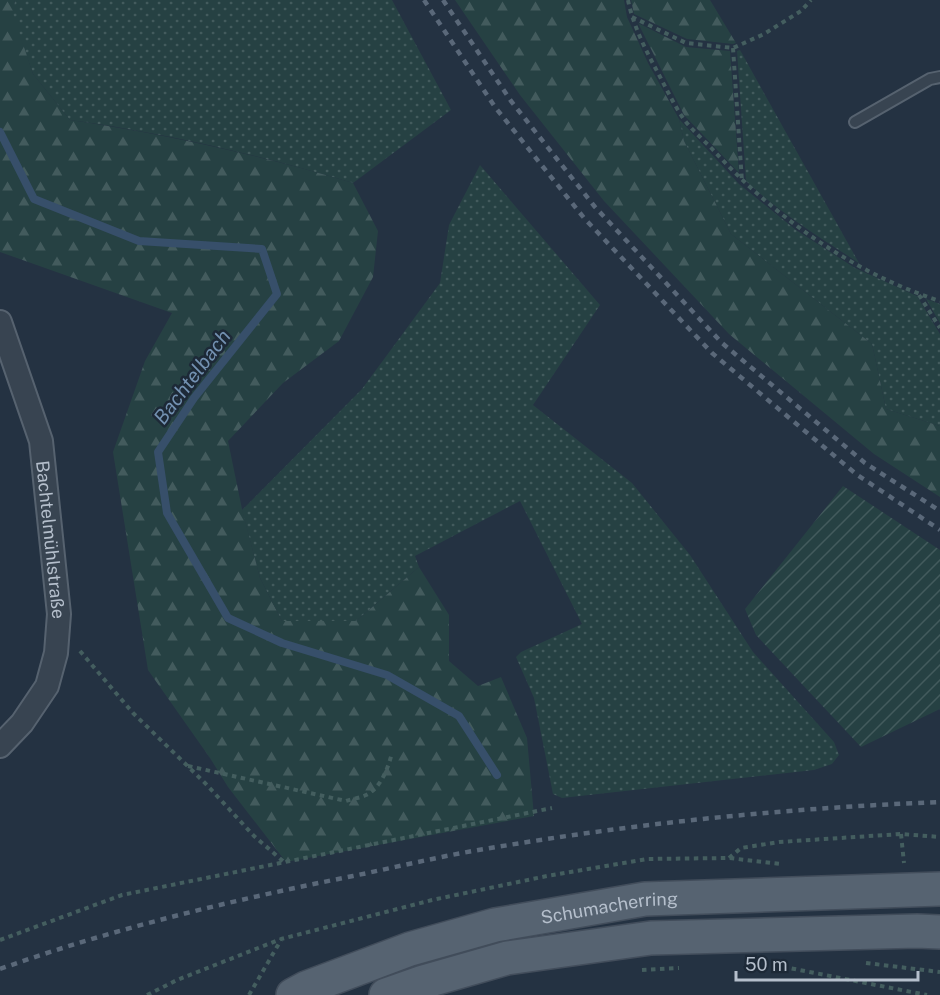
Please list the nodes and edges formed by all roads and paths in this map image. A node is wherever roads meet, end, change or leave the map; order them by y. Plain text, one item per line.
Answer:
1 (628, 0) edge
2 (811, 0) edge
3 (631, 16) junction
4 (733, 48) junction
5 (940, 77) edge
6 (855, 122) dead end
7 (742, 182) junction
8 (918, 294) junction
9 (940, 301) edge
10 (0, 322) edge
11 (940, 328) edge
12 (79, 651) dead end
13 (0, 747) edge
14 (392, 753) dead end
15 (188, 766) junction
16 (552, 808) dead end
17 (901, 834) junction
18 (940, 837) edge
19 (284, 862) junction
20 (919, 883) edge
21 (929, 932) edge
22 (282, 939) junction
23 (0, 940) edge
24 (765, 963) dead end
25 (682, 968) dead end
26 (635, 971) dead end
27 (147, 995) edge
28 (249, 995) edge
29 (293, 995) edge
30 (387, 995) edge
31 (927, 995) edge

1 - 3 path
2 - 4 path
3 - 4 path
3 - 7 path
4 - 7 path
5 - 6 lane
7 - 8 path
8 - 9 path
8 - 11 path
10 - 13 street, Bachtelmühlstraße
12 - 15 path
14 - 15 path
15 - 19 path
16 - 19 path
17 - 18 path
17 - 20 path
17 - 22 path
19 - 23 path
20 - 29 main road, Schumacherring
21 - 30 main road, Schumacherring
22 - 27 path
22 - 28 path
24 - 31 path
25 - 26 path

